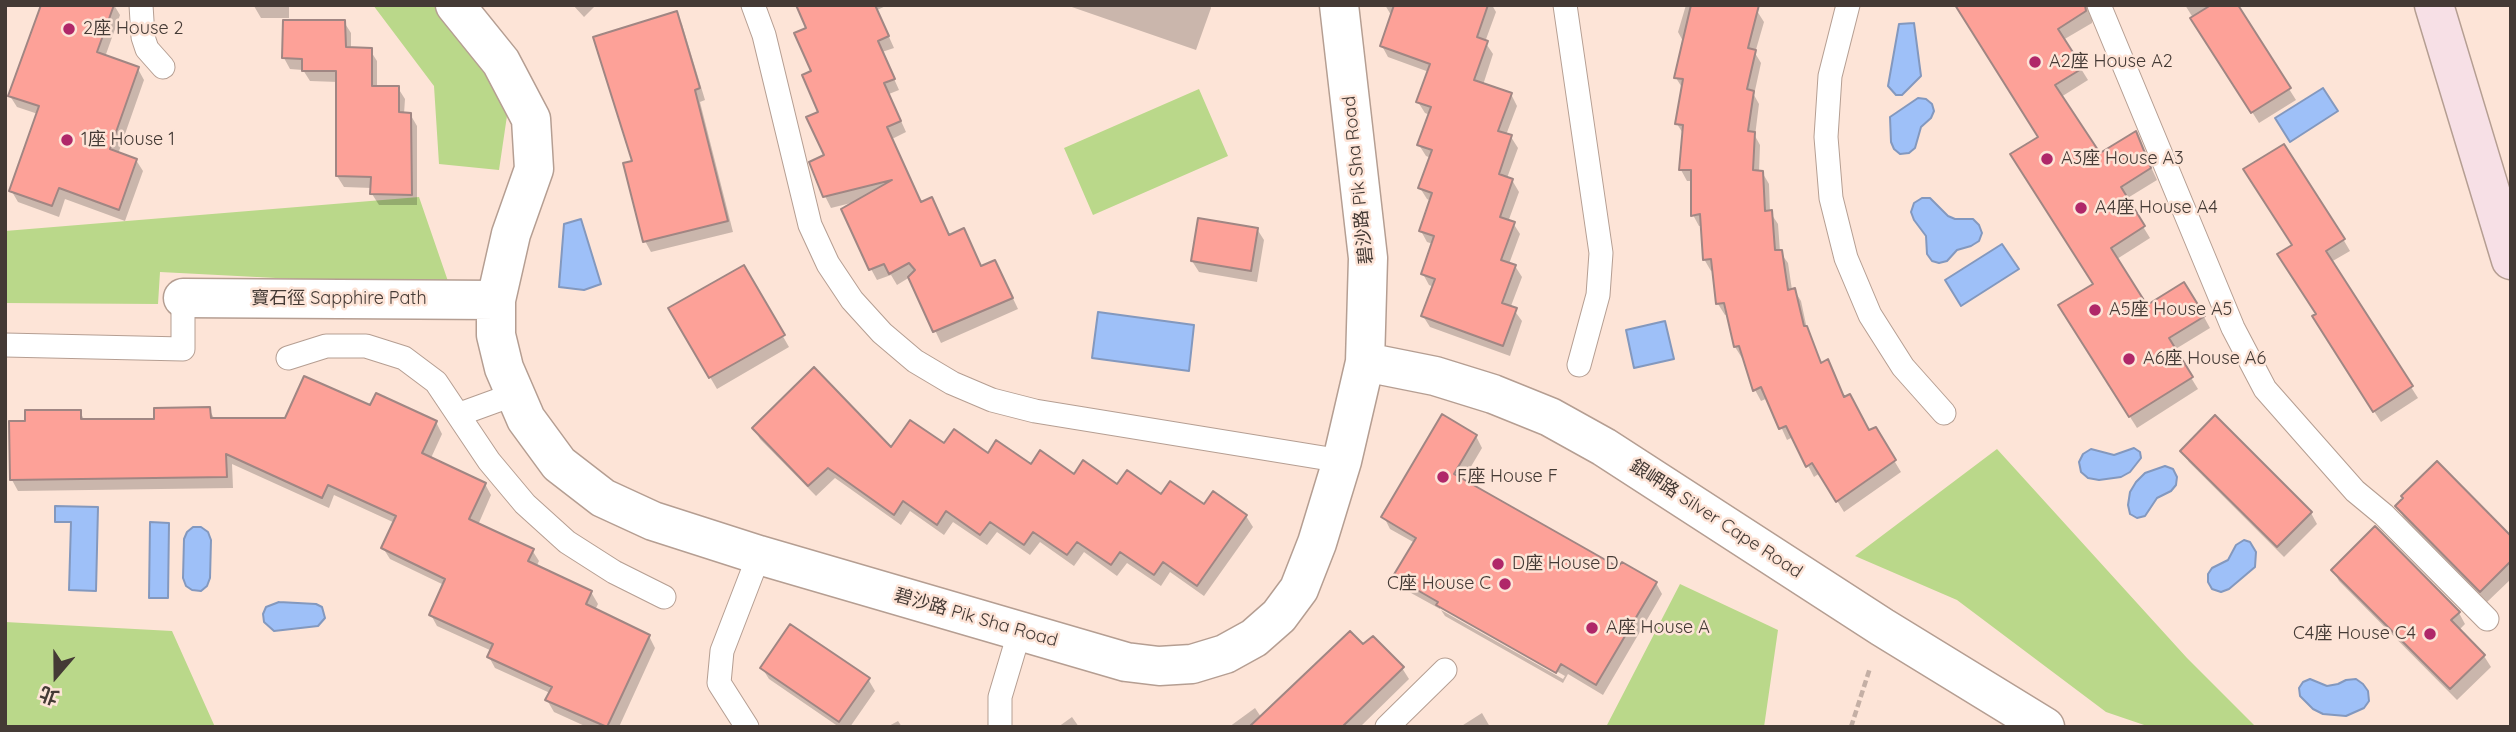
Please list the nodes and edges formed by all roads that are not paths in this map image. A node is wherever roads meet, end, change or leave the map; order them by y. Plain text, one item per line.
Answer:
1 (141, 5) edge
2 (455, 5) edge
3 (753, 5) edge
4 (1339, 5) edge
5 (1565, 5) edge
6 (1848, 5) edge
7 (2099, 5) edge
8 (2434, 5) edge
9 (163, 67) dead end
10 (2511, 260) edge
11 (183, 298) joint
12 (496, 300) junction
13 (5, 345) edge
14 (288, 358) dead end
15 (1364, 362) junction
16 (1580, 365) dead end
17 (515, 394) junction
18 (1944, 413) dead end
19 (460, 414) junction
20 (1342, 461) junction
21 (759, 555) junction
22 (664, 597) dead end
23 (2487, 620) dead end
24 (1020, 630) junction
25 (1445, 670) dead end
26 (747, 727) edge
27 (1000, 727) edge
28 (1387, 727) edge
29 (2045, 727) edge

1 - 9 lane
2 - 12 street, 碧沙路 Pik Sha Road
3 - 20 lane
4 - 15 street, 碧沙路 Pik Sha Road
5 - 16 lane
6 - 18 lane
7 - 23 lane
8 - 10 main road
11 - 12 street, 寶石徑 Sapphire Path
11 - 13 lane
12 - 17 street, 碧沙路 Pik Sha Road
14 - 19 lane
15 - 20 street, 碧沙路 Pik Sha Road
15 - 29 street, 銀岬路 Silver Cape Road
17 - 19 lane
17 - 21 street, 碧沙路 Pik Sha Road
19 - 22 lane
20 - 24 street, 碧沙路 Pik Sha Road
21 - 24 street, 碧沙路 Pik Sha Road
21 - 26 lane
24 - 27 lane
25 - 28 lane

